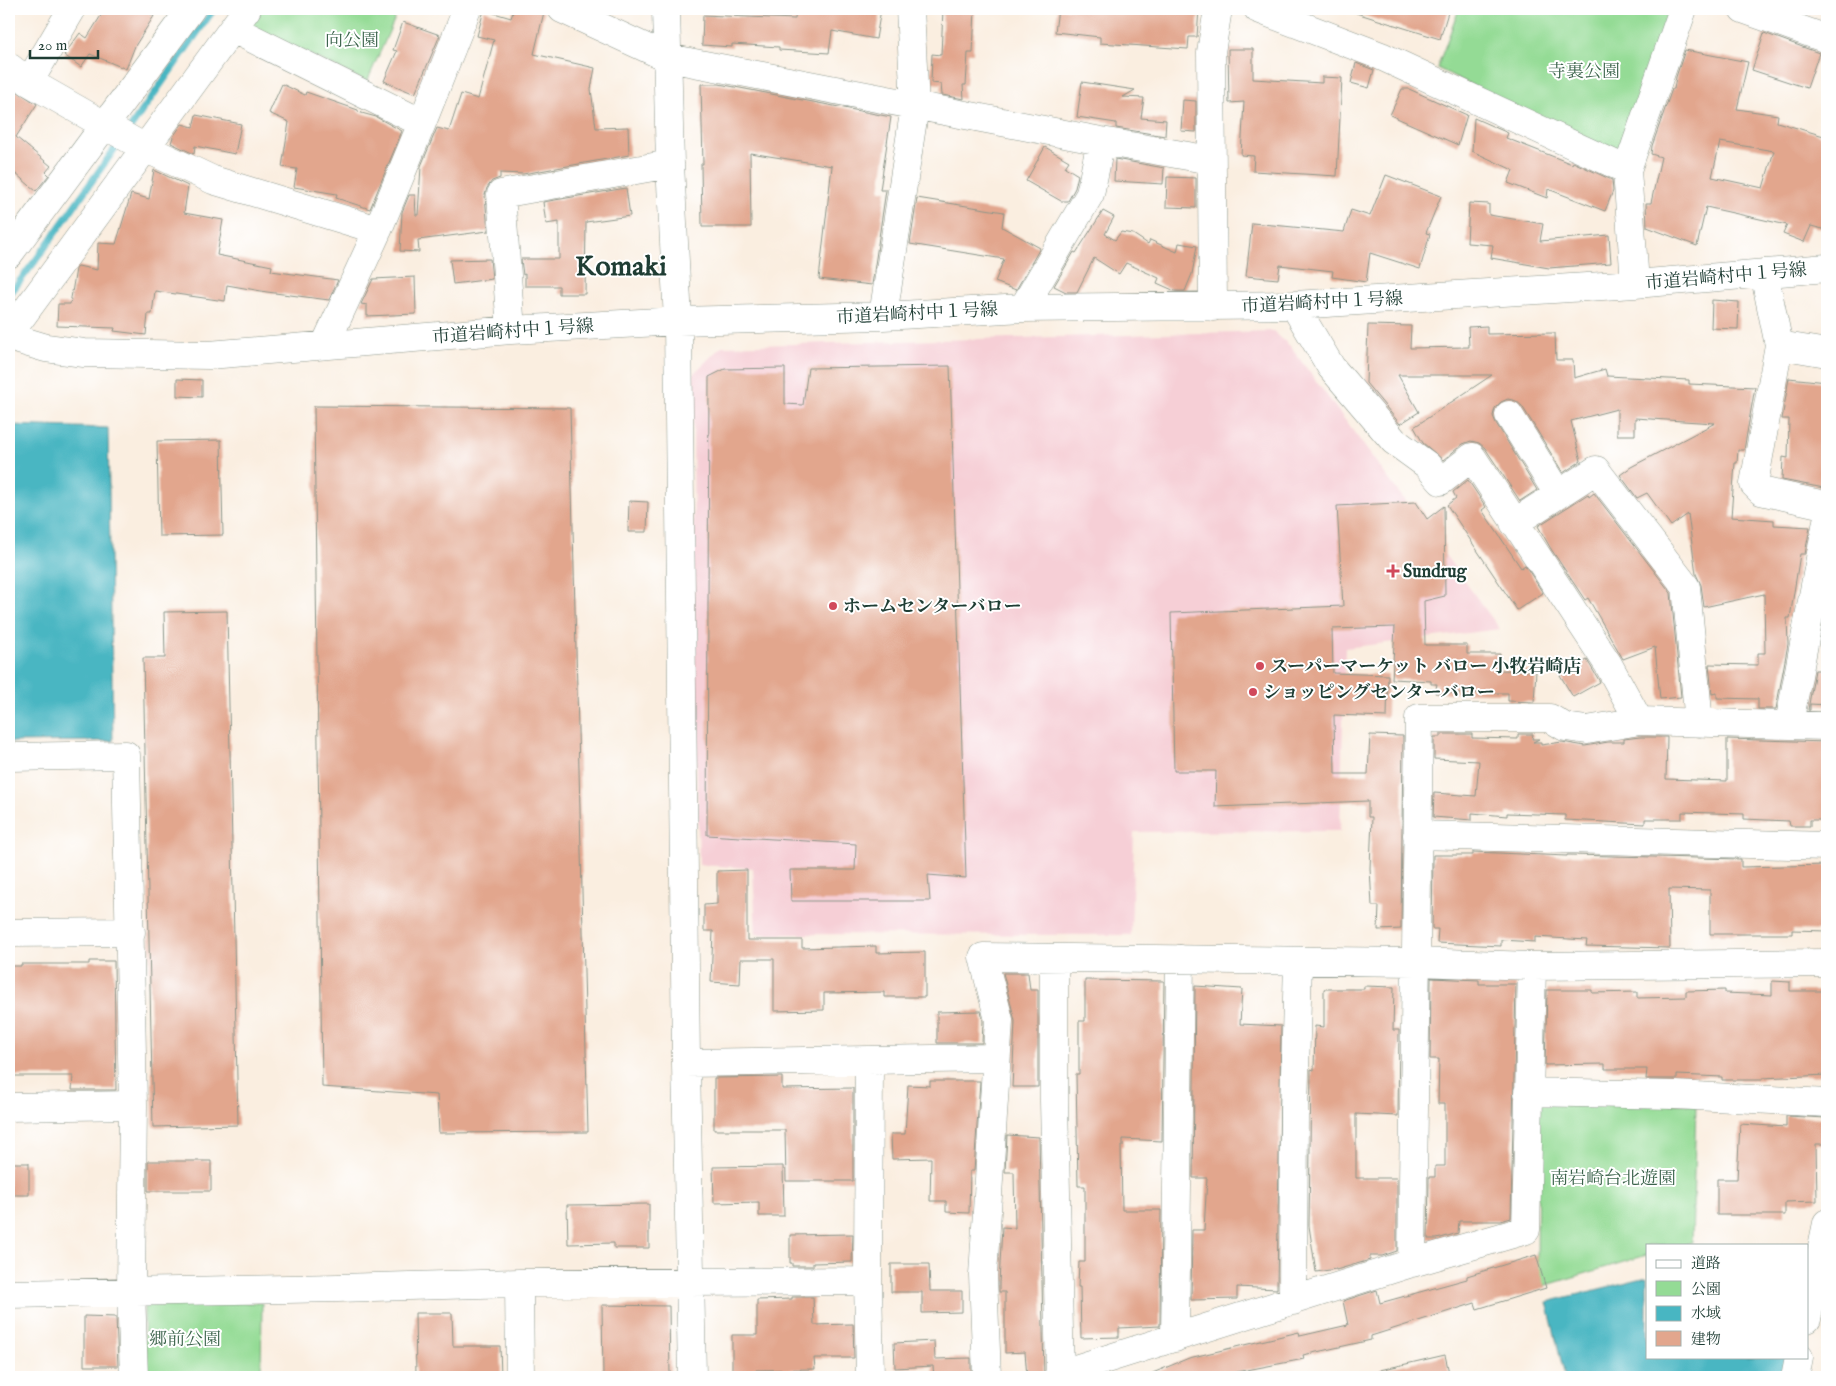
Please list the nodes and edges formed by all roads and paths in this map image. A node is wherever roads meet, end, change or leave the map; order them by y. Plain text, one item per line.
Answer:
1 (72, 9) edge
2 (191, 9) edge
3 (466, 9) edge
4 (562, 9) edge
5 (666, 9) edge
6 (910, 9) edge
7 (1218, 9) edge
8 (1258, 9) edge
9 (1683, 9) edge
10 (1743, 9) edge
11 (240, 19) edge
12 (1827, 39) edge
13 (668, 58) junction
14 (19, 74) edge
15 (915, 106) junction
16 (422, 123) junction
17 (108, 126) junction
18 (1100, 141) junction
19 (141, 146) junction
20 (1211, 160) junction
21 (670, 164) junction
22 (1627, 170) junction
23 (378, 230) junction
24 (9, 254) edge
25 (1827, 268) edge
26 (1764, 272) junction
27 (1635, 284) junction
28 (1294, 305) junction
29 (1213, 307) junction
30 (1023, 308) junction
31 (883, 316) junction
32 (678, 321) junction
33 (511, 330) junction
34 (9, 336) edge
35 (325, 345) junction
36 (1779, 345) junction
37 (1827, 353) edge
38 (1509, 415) dead end
39 (1558, 494) junction
40 (1827, 511) edge
41 (1827, 521) edge
42 (1514, 523) junction
43 (1639, 721) junction
44 (1699, 722) junction
45 (1789, 724) junction
46 (1827, 726) edge
47 (9, 757) edge
48 (1417, 835) junction
49 (1827, 846) edge
50 (130, 932) junction
51 (9, 933) edge
52 (1054, 959) junction
53 (1180, 959) junction
54 (1298, 961) junction
55 (1416, 962) junction
56 (1827, 963) edge
57 (1532, 966) junction
58 (996, 1058) junction
59 (869, 1061) junction
60 (686, 1064) junction
61 (1528, 1092) junction
62 (1827, 1103) edge
63 (133, 1105) junction
64 (9, 1107) edge
65 (1827, 1223) edge
66 (1412, 1263) junction
67 (868, 1281) junction
68 (690, 1282) junction
69 (519, 1283) junction
70 (131, 1291) junction
71 (9, 1294) edge
72 (1293, 1301) junction
73 (1808, 1314) edge
74 (1175, 1338) junction
75 (1799, 1358) edge
76 (1059, 1376) edge
77 (134, 1377) edge
78 (520, 1377) edge
79 (692, 1377) edge
80 (870, 1377) edge
81 (987, 1377) edge
82 (1795, 1377) edge

1 - 14 street
2 - 17 street
3 - 16 street
4 - 13 street
5 - 13 street
6 - 15 street
7 - 20 street
8 - 22 street
9 - 22 street
10 - 12 street
11 - 16 street
11 - 19 street
13 - 15 street
13 - 21 street
14 - 17 street
15 - 18 street
15 - 31 street
16 - 23 street
17 - 19 street
17 - 24 street
18 - 20 street
18 - 30 street
19 - 23 street
19 - 34 street
20 - 29 street
21 - 32 street
21 - 33 street
22 - 27 street
23 - 35 street
25 - 26 street, 市道岩崎村中１号線
26 - 27 street, 市道岩崎村中１号線
26 - 36 street
27 - 28 street, 市道岩崎村中１号線
28 - 29 street, 市道岩崎村中１号線
28 - 42 street
29 - 30 street, 市道岩崎村中１号線
30 - 31 street, 市道岩崎村中１号線
31 - 32 street, 市道岩崎村中１号線
32 - 33 street, 市道岩崎村中１号線
32 - 60 street
33 - 35 street, 市道岩崎村中１号線
34 - 35 street, 市道岩崎村中１号線
36 - 37 street
36 - 40 street
38 - 39 street
39 - 42 street
39 - 44 street
41 - 45 street
42 - 43 street
43 - 44 street
43 - 48 street
44 - 45 street
45 - 46 street
47 - 50 street
48 - 49 street
48 - 55 street
50 - 51 street
50 - 63 street
52 - 53 street
52 - 58 street
52 - 76 street
53 - 54 street
53 - 74 street
54 - 55 street
54 - 72 street
55 - 57 street
55 - 66 street
56 - 57 street
57 - 61 street
58 - 59 street
58 - 81 street
59 - 60 street
59 - 67 street
60 - 68 street
61 - 62 street
61 - 66 street
63 - 64 street
63 - 70 street
65 - 73 street
66 - 72 street
67 - 68 street
67 - 80 street
68 - 69 street
68 - 79 street
69 - 70 street
69 - 78 street
70 - 71 street
70 - 77 street
72 - 74 street
74 - 76 street
75 - 82 street

